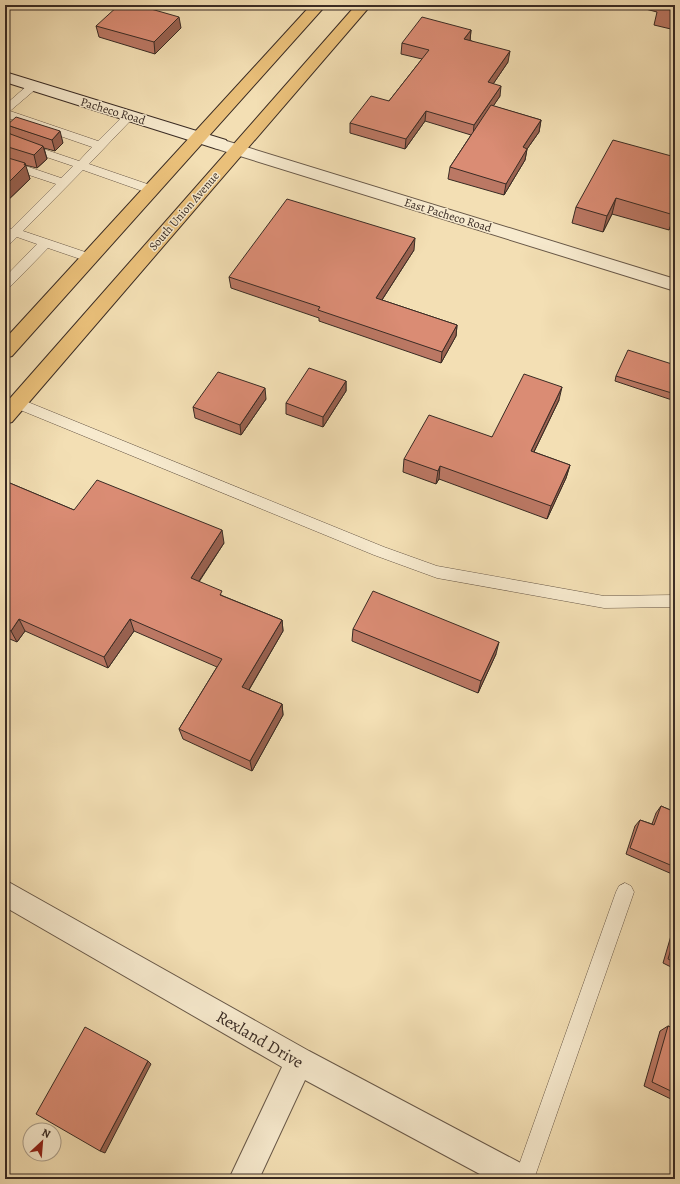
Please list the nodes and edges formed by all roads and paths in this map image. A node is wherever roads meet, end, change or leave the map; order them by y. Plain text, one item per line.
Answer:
1 (319, 5) edge
2 (364, 5) edge
3 (5, 77) edge
4 (33, 86) junction
5 (5, 110) edge
6 (5, 114) edge
7 (129, 116) junction
8 (199, 137) junction
9 (5, 139) edge
10 (220, 144) joint
11 (100, 146) junction
12 (238, 150) junction
13 (5, 163) edge
14 (81, 166) junction
15 (64, 183) junction
16 (152, 190) junction
17 (10, 233) edge
18 (5, 242) edge
19 (45, 243) junction
20 (90, 258) junction
21 (5, 285) edge
22 (675, 286) edge
23 (5, 351) edge
24 (18, 403) junction
25 (5, 417) edge
26 (675, 601) edge
27 (625, 892) dead end
28 (5, 894) edge
29 (299, 1061) junction
30 (244, 1179) edge
31 (519, 1179) edge
32 (524, 1179) edge

1 - 8 main road
2 - 12 main road, South Union Avenue
3 - 4 street, Pacheco Road
4 - 5 lane
4 - 7 street, Pacheco Road
6 - 11 lane
7 - 8 street, Pacheco Road
7 - 11 lane
8 - 10 street, Pacheco Road
8 - 16 main road
9 - 14 lane
10 - 12 street, East Pacheco Road
11 - 14 lane
12 - 22 street, East Pacheco Road
12 - 24 main road, South Union Avenue
13 - 15 lane
14 - 15 lane
14 - 16 lane
15 - 17 lane
16 - 20 main road
17 - 18 lane
17 - 19 lane
19 - 20 lane
19 - 21 lane
20 - 23 main road
24 - 25 main road, South Union Avenue
24 - 26 lane
27 - 32 lane
28 - 29 street, Rexland Drive
29 - 30 street
29 - 31 street, Rexland Drive

